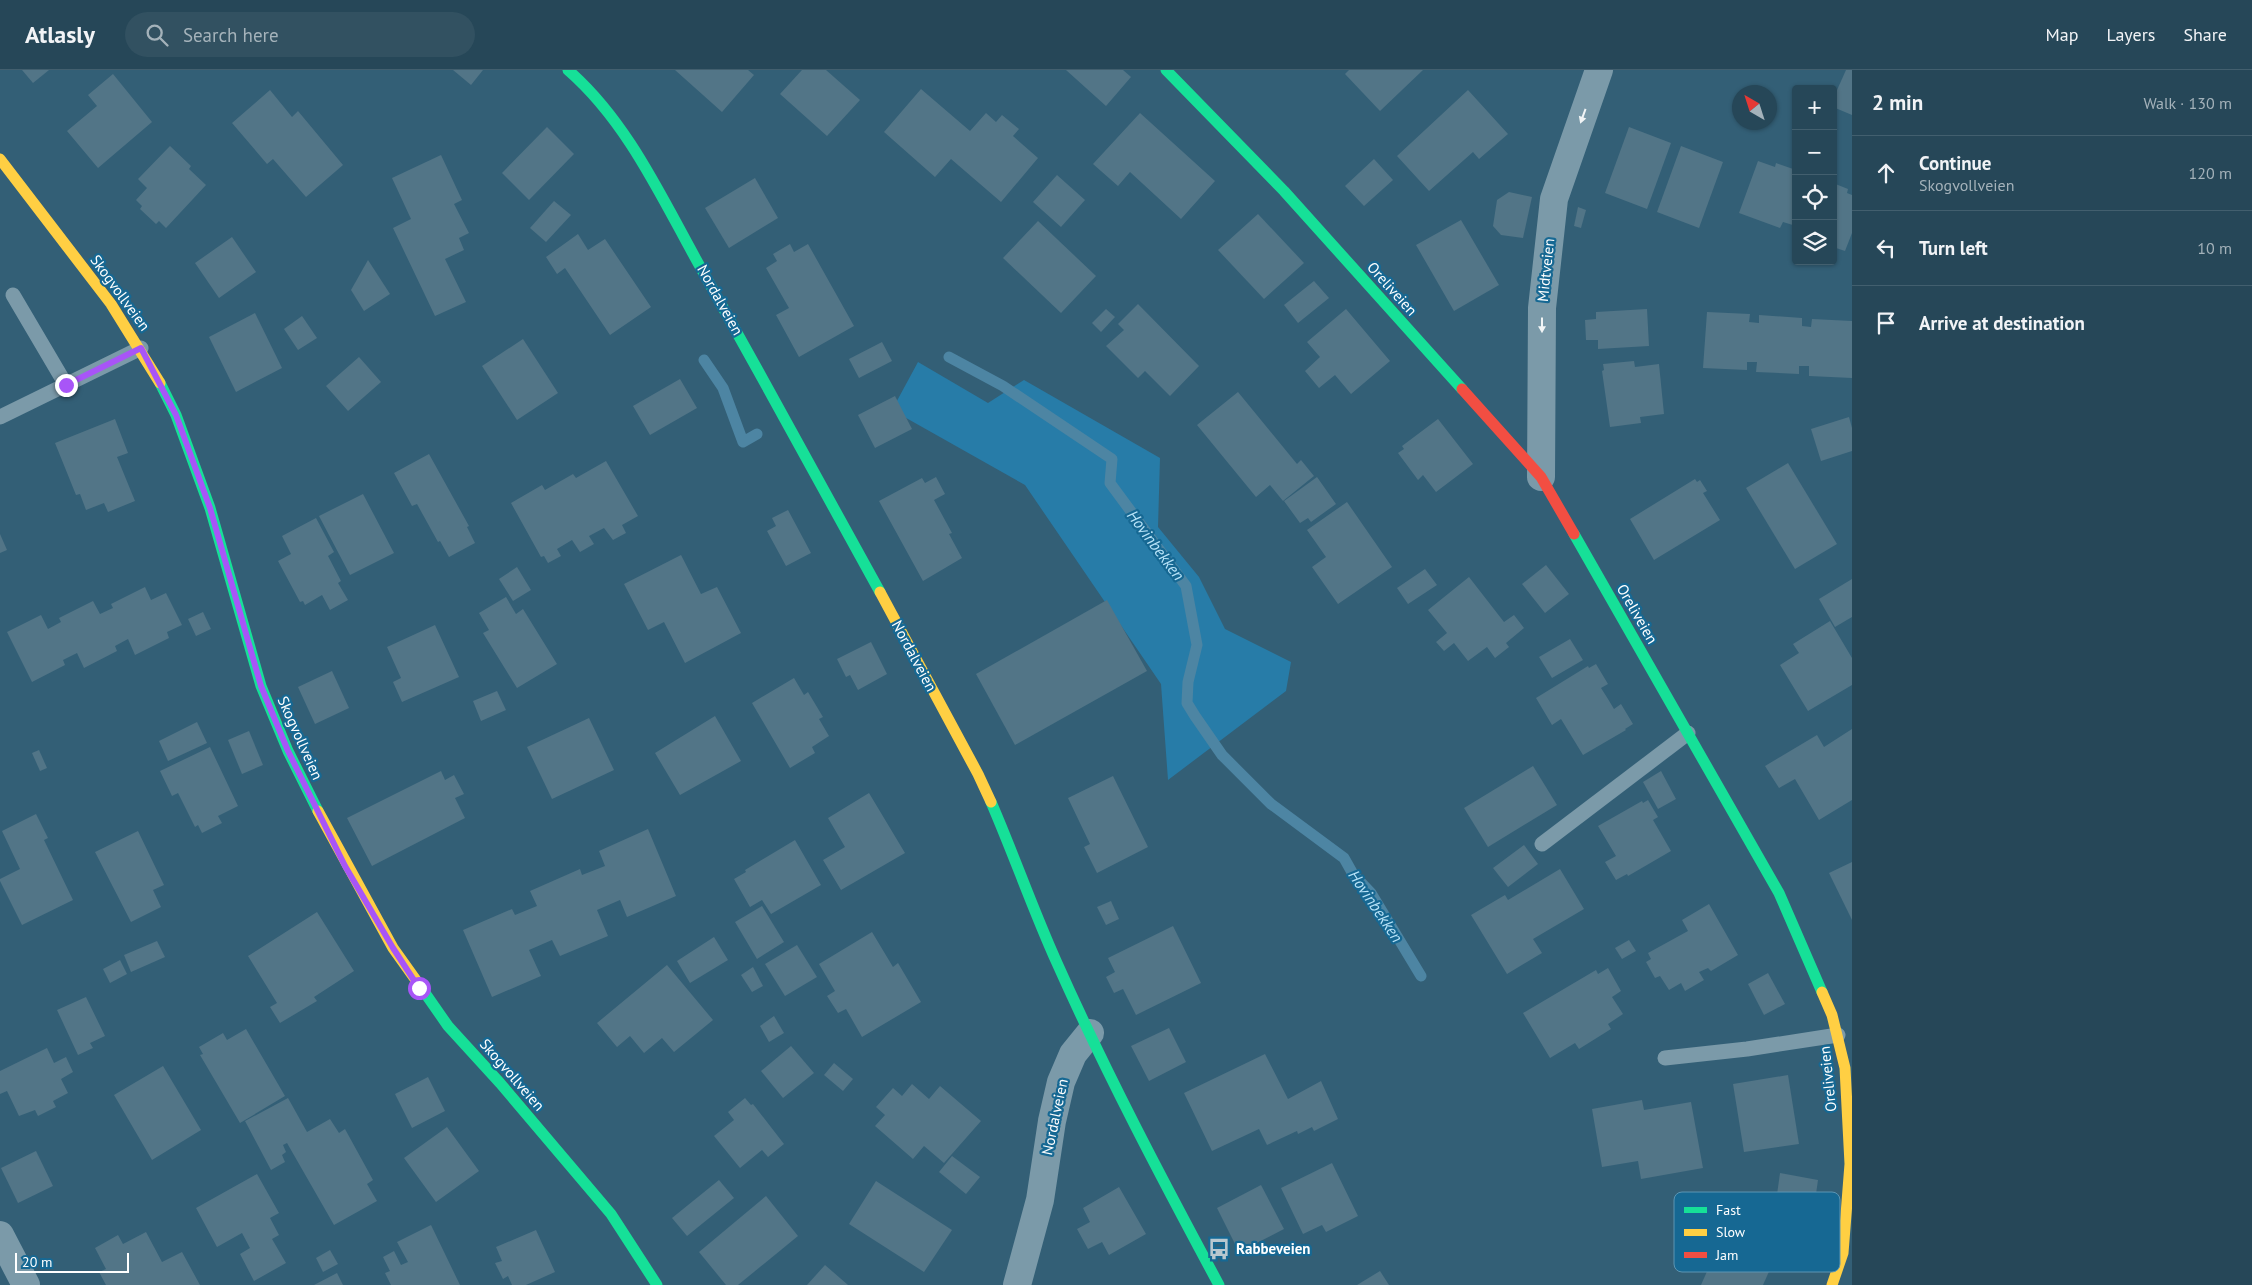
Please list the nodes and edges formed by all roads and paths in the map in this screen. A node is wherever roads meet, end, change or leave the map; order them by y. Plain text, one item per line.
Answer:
1 (1166, 70) edge
2 (1600, 70) edge
3 (570, 71) edge
4 (0, 159) edge
5 (13, 294) dead end
6 (141, 348) junction
7 (66, 385) junction
8 (0, 417) edge
9 (1541, 478) junction
10 (1688, 734) junction
11 (1542, 844) dead end
12 (1090, 1033) junction
13 (1838, 1035) junction
14 (1665, 1058) dead end
15 (0, 1235) edge
16 (1840, 1261) edge
17 (1836, 1272) edge
18 (26, 1285) edge
19 (657, 1285) edge
20 (1017, 1285) edge
21 (1219, 1285) edge
22 (1832, 1285) edge

1 - 9 street, Oreliveien
2 -> 9 street, Midtveien
3 - 12 street, Nordalveien
4 - 6 street, Skogvollveien
5 - 7 lane
6 - 7 lane
6 - 19 street, Skogvollveien
7 - 8 lane
9 - 10 street, Oreliveien
10 - 11 lane
10 - 13 street, Oreliveien
12 - 20 street, Nordalveien
12 - 21 street
13 - 14 lane
13 - 16 street, Oreliveien
15 - 18 street
17 - 22 street, Oreliveien

